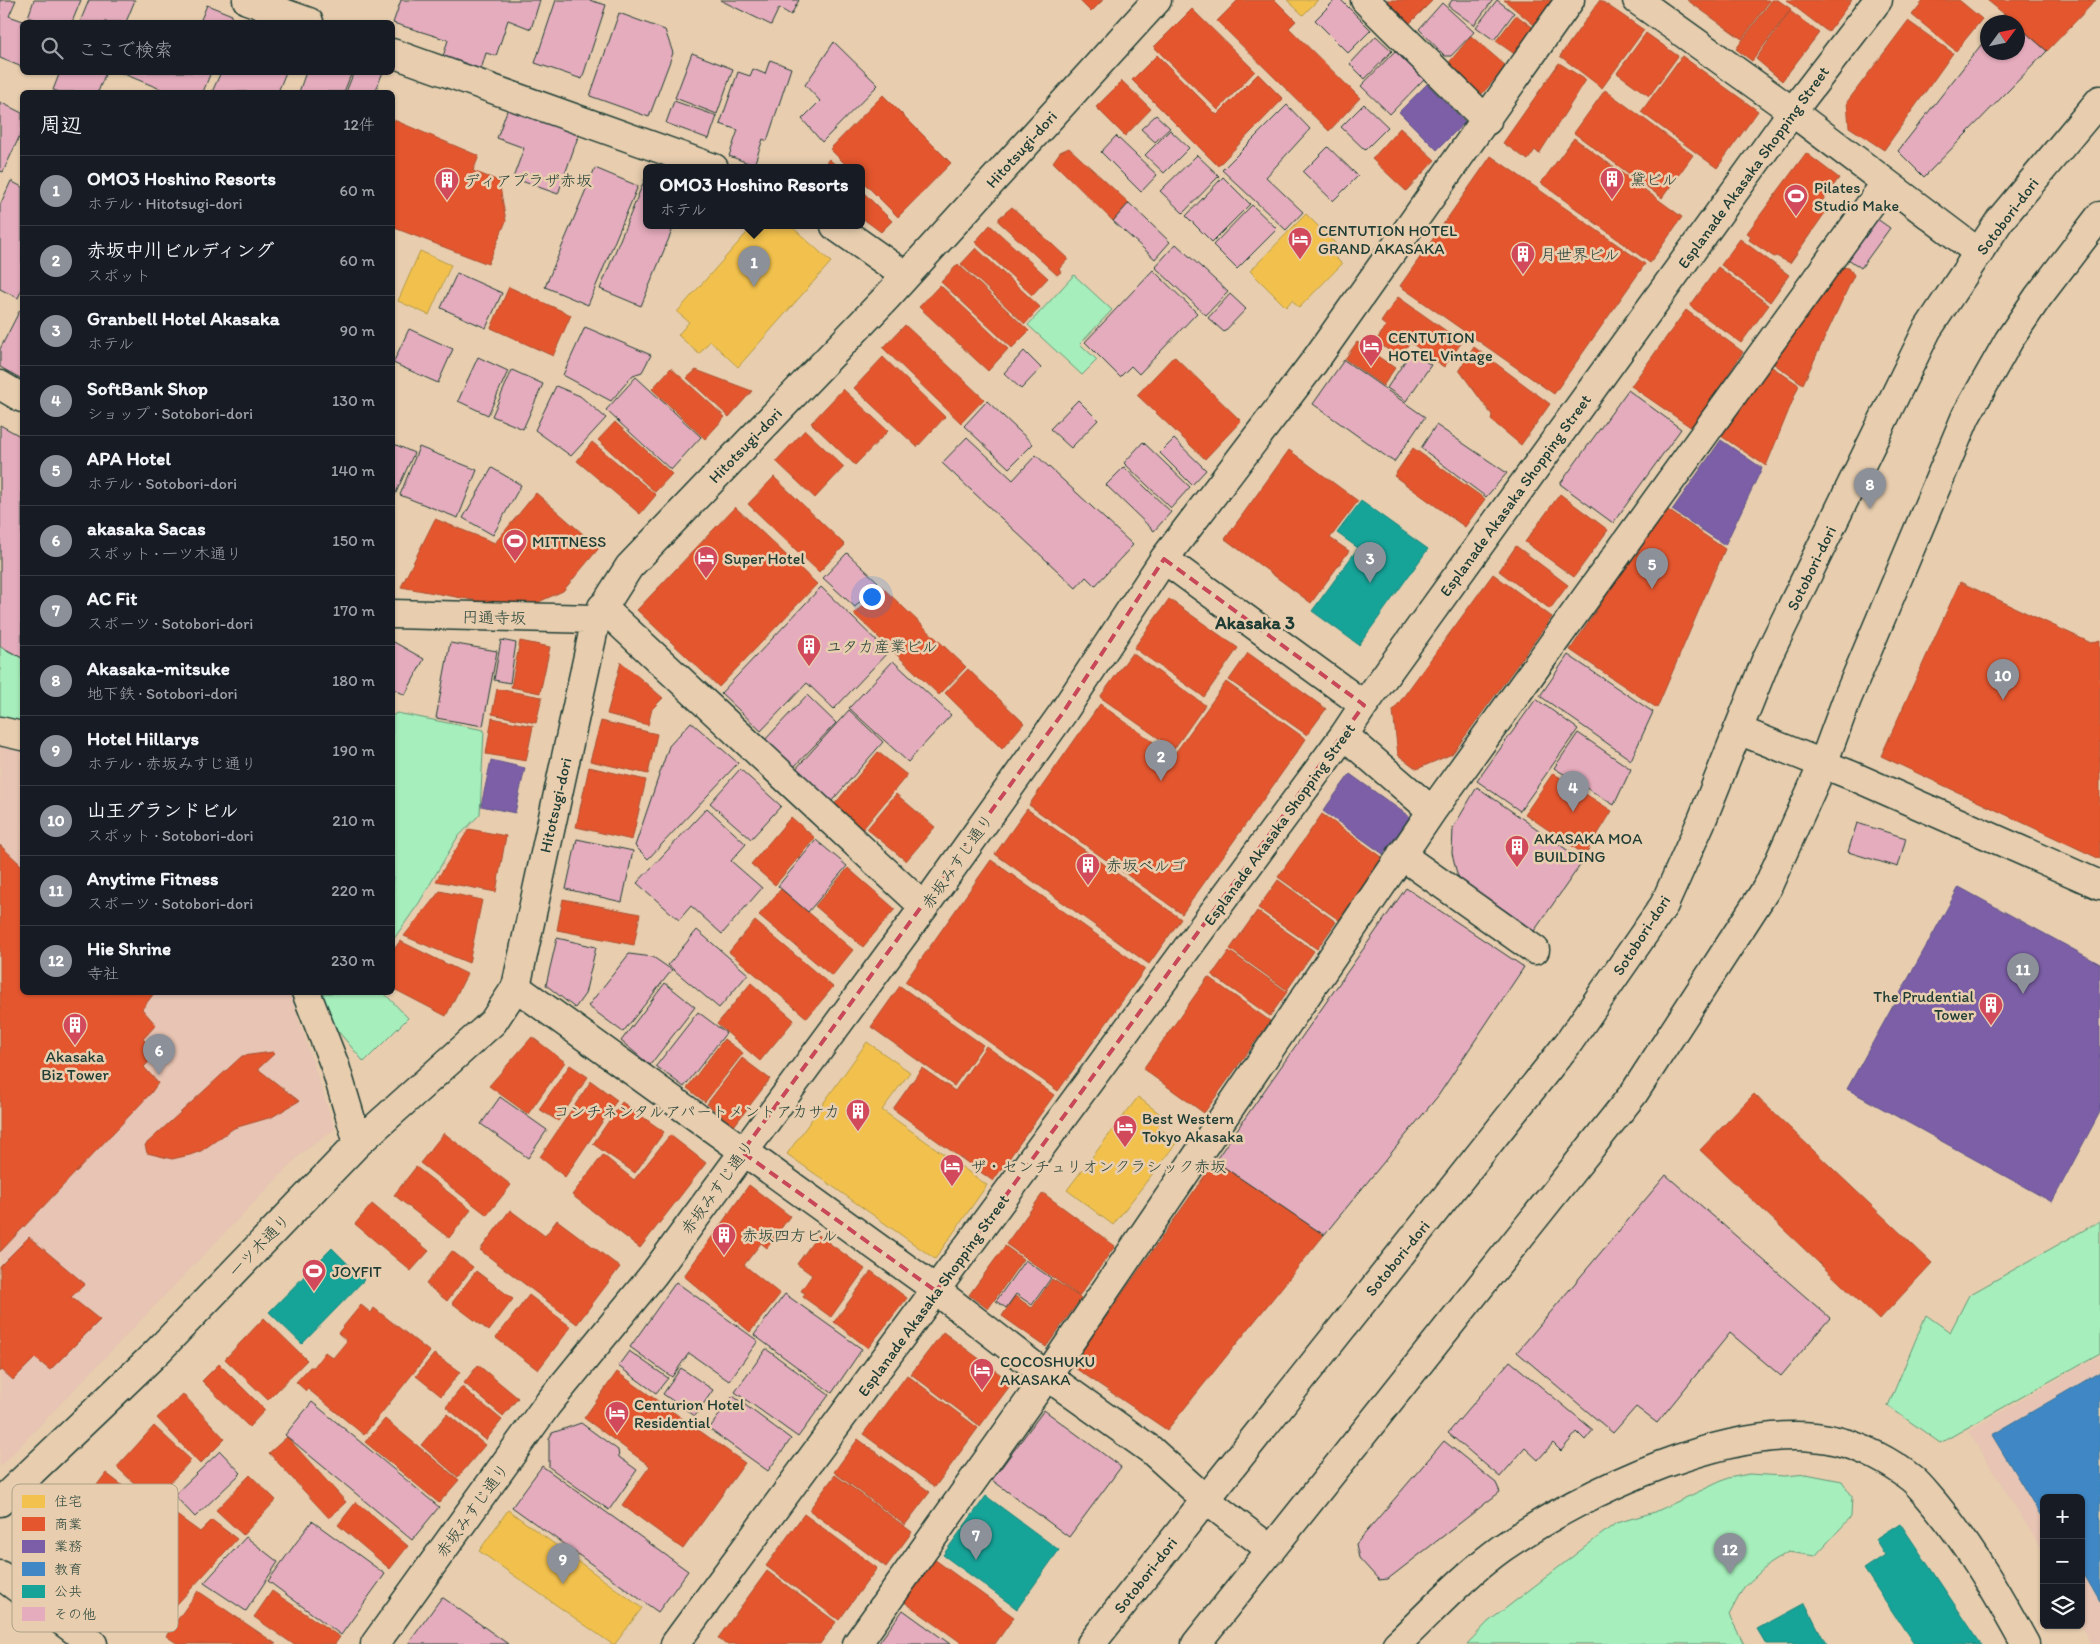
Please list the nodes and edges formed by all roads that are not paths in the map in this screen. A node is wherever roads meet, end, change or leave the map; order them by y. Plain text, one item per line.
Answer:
1 (247, 0) edge
2 (1157, 0) edge
3 (1365, 0) edge
4 (1570, 0) edge
5 (1637, 0) edge
6 (1878, 0) edge
7 (303, 20) edge
8 (395, 54) edge
9 (2100, 100) edge
10 (1792, 112) junction
11 (1487, 121) junction
12 (703, 164) edge
13 (1885, 184) junction
14 (2100, 216) edge
15 (839, 229) edge
16 (1979, 253) junction
17 (906, 276) junction
18 (0, 385) edge
19 (20, 397) edge
20 (1164, 559) junction
21 (599, 613) junction
22 (395, 614) edge
23 (1364, 705) junction
24 (1738, 730) junction
25 (0, 731) edge
26 (1344, 735) junction
27 (20, 736) edge
28 (1823, 764) junction
29 (1432, 811) junction
30 (1401, 855) junction
31 (2100, 886) edge
32 (924, 908) junction
33 (1535, 950) dead end
34 (516, 987) junction
35 (307, 995) edge
36 (358, 1143) junction
37 (742, 1152) junction
38 (936, 1291) junction
39 (1047, 1376) junction
40 (19, 1484) edge
41 (12, 1491) edge
42 (1205, 1499) junction
43 (0, 1502) edge
44 (1270, 1549) junction
45 (0, 1575) edge
46 (12, 1584) edge
47 (78, 1632) edge
48 (94, 1644) edge
49 (375, 1644) edge
50 (675, 1644) edge
51 (857, 1644) edge
52 (1091, 1644) edge
53 (1196, 1644) edge
54 (1396, 1644) edge
55 (2025, 1644) edge

1 - 7 street
2 - 17 street, Hitotsugi-dori
3 - 11 street
4 - 11 street, 赤坂みすじ通り
5 - 10 street
6 - 10 street, Esplanade Akasaka Shopping Street
8 - 12 street
9 - 16 street, Sotobori-dori
10 - 13 street
10 - 23 street, Esplanade Akasaka Shopping Street
11 - 20 street, 赤坂みすじ通り
13 - 16 street
13 - 29 street
14 - 28 street
15 - 17 street
16 - 24 street, Sotobori-dori
17 - 21 street, Hitotsugi-dori
18 - 19 street
20 - 23 street
20 - 32 street, 赤坂みすじ通り
21 - 22 street, 円通寺坂
21 - 32 street
21 - 34 street, Hitotsugi-dori
23 - 26 street, Esplanade Akasaka Shopping Street
24 - 28 street
24 - 42 street, Sotobori-dori
25 - 27 street
26 - 29 street
26 - 38 street, Esplanade Akasaka Shopping Street
28 - 31 street
28 - 44 street
29 - 30 street
30 - 33 street
30 - 39 street
32 - 37 street, 赤坂みすじ通り
34 - 36 street, 一ツ木通り
34 - 37 street
35 - 36 street
36 - 40 street, 一ツ木通り
37 - 38 street
37 - 49 street, 赤坂みすじ通り
38 - 39 street
38 - 50 street, Esplanade Akasaka Shopping Street
39 - 42 street
39 - 51 street
41 - 43 street, 一ツ木通り
42 - 44 street
42 - 52 street, Sotobori-dori
44 - 53 street
45 - 46 street
47 - 48 street
54 - 55 street

